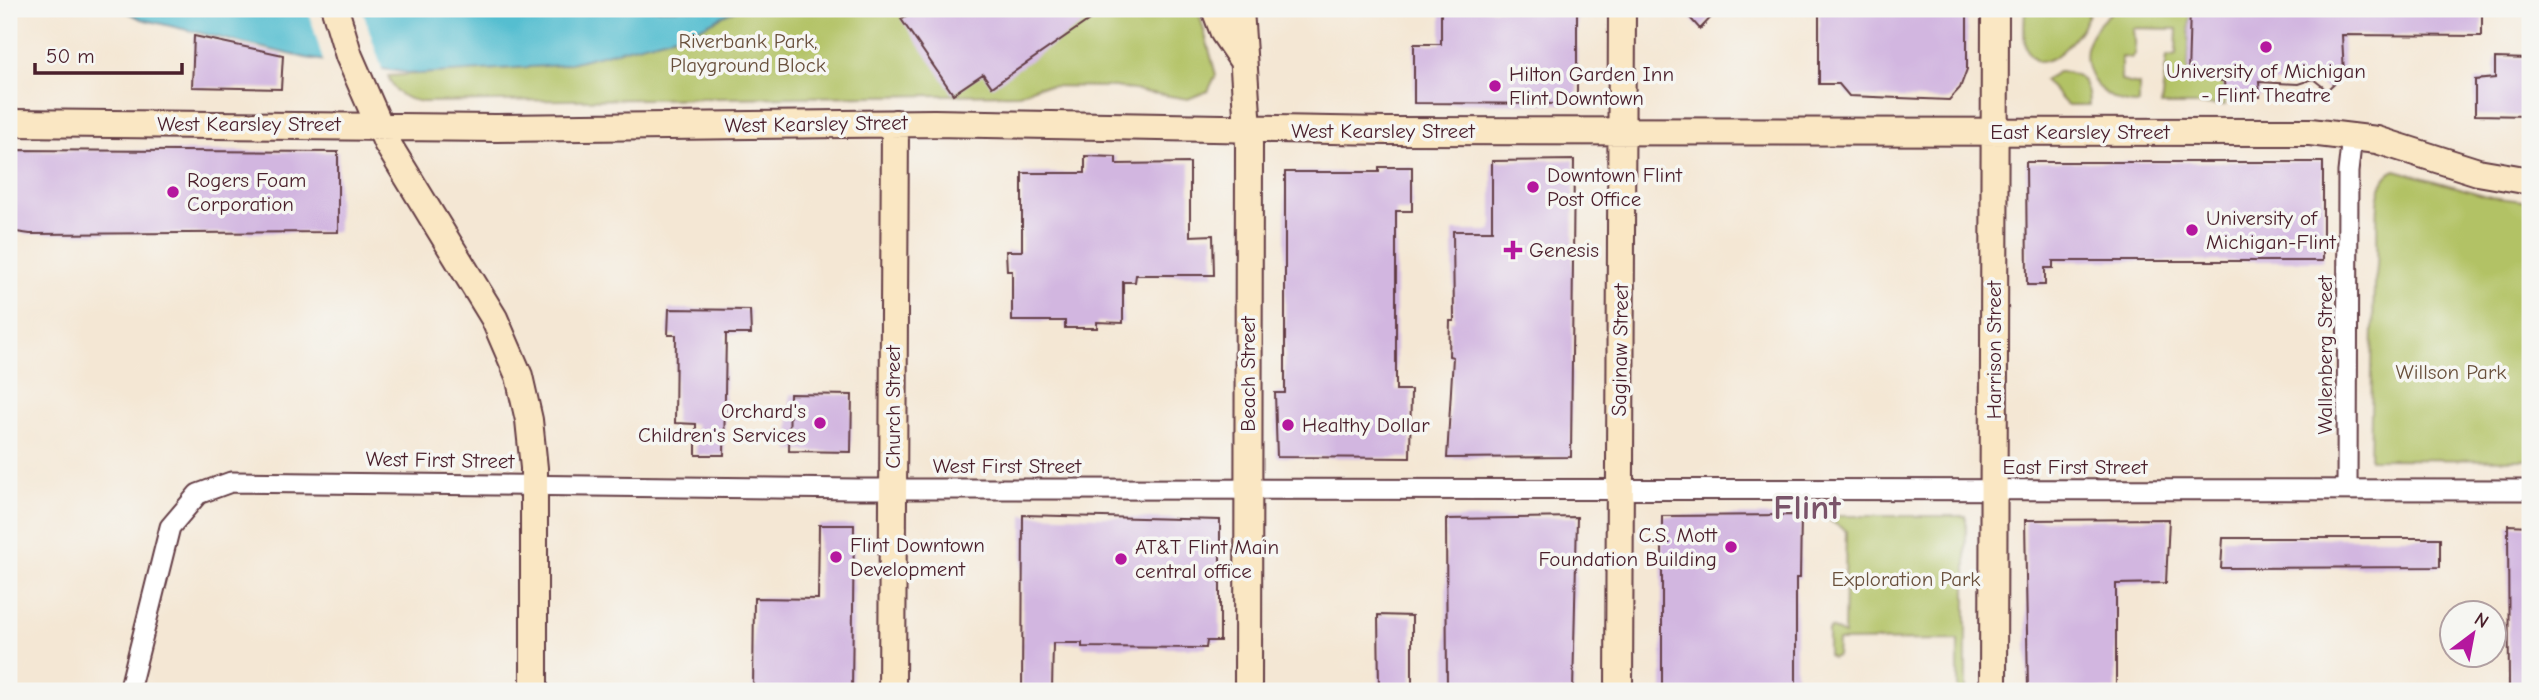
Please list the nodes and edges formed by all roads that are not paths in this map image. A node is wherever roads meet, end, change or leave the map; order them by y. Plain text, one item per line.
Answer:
1 (335, 9) edge
2 (1215, 9) edge
3 (1240, 9) edge
4 (1622, 9) edge
5 (1995, 9) edge
6 (1241, 58) junction
7 (9, 123) edge
8 (895, 123) junction
9 (379, 126) junction
10 (1249, 128) junction
11 (1622, 132) junction
12 (1994, 132) junction
13 (2352, 136) junction
14 (2530, 181) edge
15 (535, 485) junction
16 (1249, 488) junction
17 (892, 489) junction
18 (1619, 489) junction
19 (1993, 489) junction
20 (2347, 490) junction
21 (2530, 490) edge
22 (129, 691) edge
23 (534, 691) edge
24 (892, 691) edge
25 (1248, 691) edge
26 (1619, 691) edge
27 (1993, 691) edge

1 - 9 street
2 - 6 street, Beach Street
3 - 6 street, Beach Street
4 - 11 street, Saginaw Street
5 - 12 street, Harrison Street
6 - 10 street, Beach Street
7 - 9 street, West Kearsley Street
8 - 9 street, West Kearsley Street
8 - 10 street, West Kearsley Street
8 - 17 street, Church Street
9 - 15 street
10 - 11 street, West Kearsley Street
10 - 16 street, Beach Street
11 - 12 street, East Kearsley Street
11 - 18 street, Saginaw Street
12 - 13 street, East Kearsley Street
12 - 19 street, Harrison Street
13 - 14 street, East Kearsley Street
13 - 20 street, Wallenberg Street
15 - 17 street, West First Street
15 - 22 street, West First Street
15 - 23 street
16 - 17 street, West First Street
16 - 18 street, West First Street
16 - 25 street, Beach Street
17 - 24 street, Church Street
18 - 19 street, East First Street
18 - 26 street, Saginaw Street
19 - 20 street, East First Street
19 - 27 street, Harrison Street
20 - 21 street, East First Street

